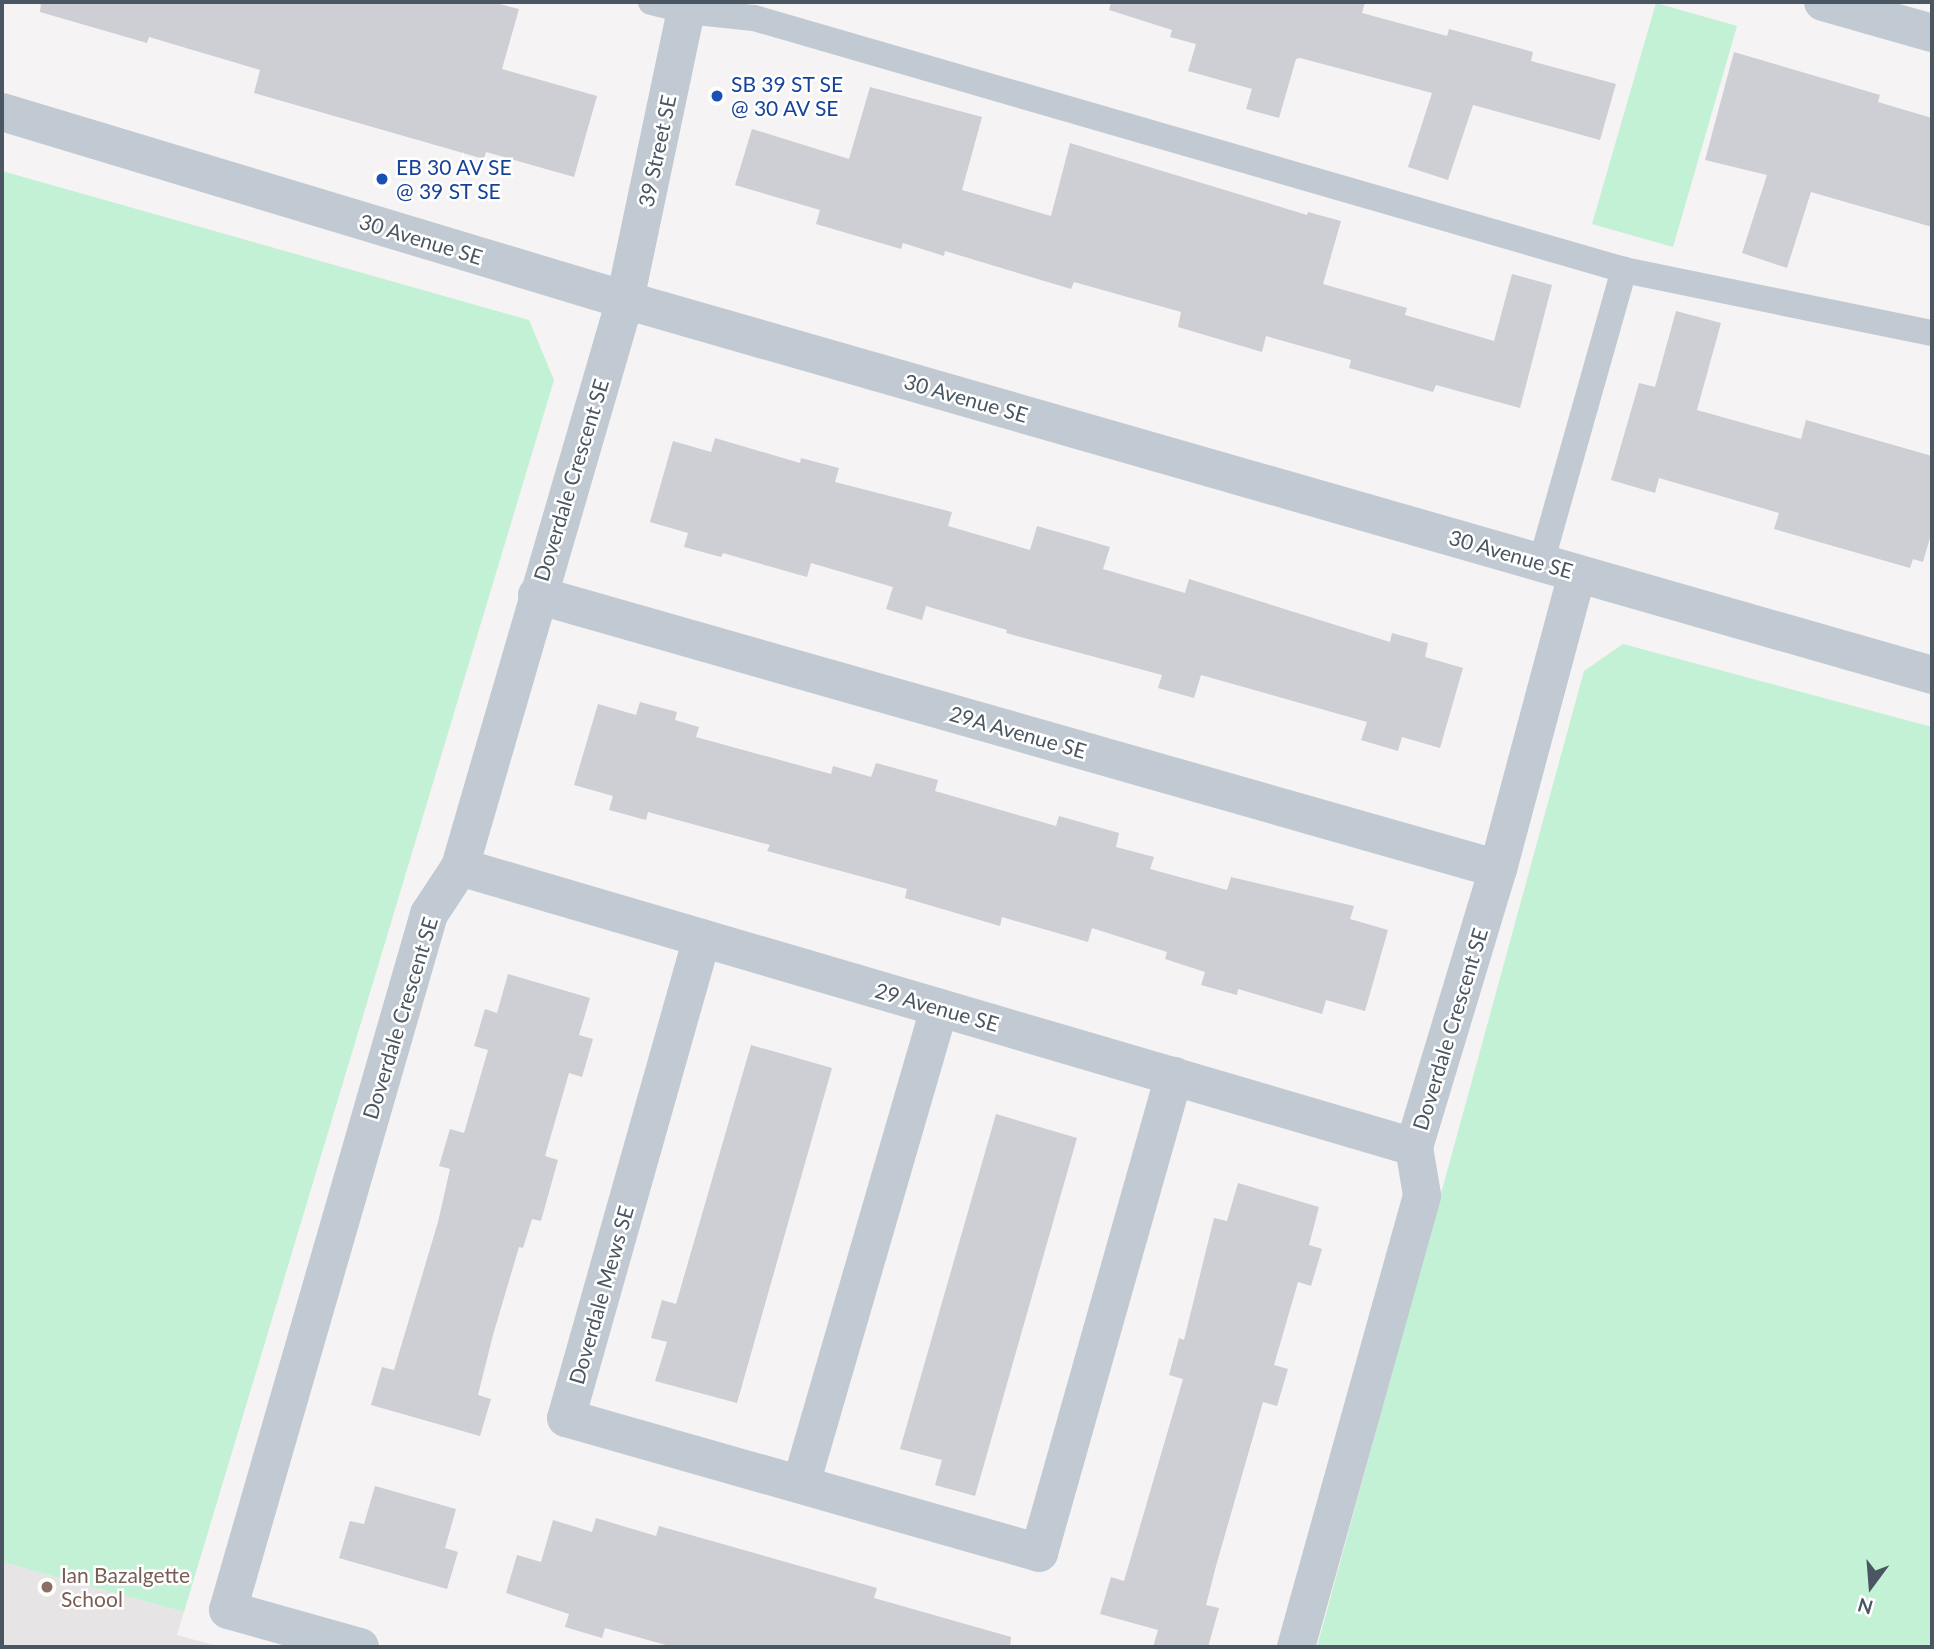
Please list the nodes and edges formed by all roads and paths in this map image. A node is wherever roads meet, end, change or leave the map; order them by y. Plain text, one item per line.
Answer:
1 (651, 2) edge
2 (1823, 2) edge
3 (688, 7) edge
4 (1932, 33) edge
5 (2, 112) edge
6 (1624, 270) junction
7 (625, 300) junction
8 (1932, 334) edge
9 (1541, 563) junction
10 (1577, 574) junction
11 (537, 595) junction
12 (1932, 675) edge
13 (460, 867) junction
14 (1498, 869) junction
15 (702, 938) junction
16 (939, 1008) junction
17 (1174, 1076) junction
18 (1414, 1147) junction
19 (801, 1485) junction
20 (360, 1647) edge
21 (1296, 1647) edge

1 - 3 lane
2 - 4 street
3 - 6 lane
3 - 7 street, 39 Street SE
5 - 7 street, 30 Avenue SE
6 - 8 lane
6 - 9 lane
7 - 9 street, 30 Avenue SE
7 - 11 street, Doverdale Crescent SE
9 - 10 street, 30 Avenue SE
10 - 12 street, 30 Avenue SE
10 - 14 street, Doverdale Crescent SE
11 - 13 street, Doverdale Crescent SE
11 - 14 street, 29A Avenue SE
13 - 15 street, 29 Avenue SE
13 - 20 street, Doverdale Crescent SE
14 - 18 street, Doverdale Crescent SE
15 - 16 street, 29 Avenue SE
15 - 19 street, Doverdale Mews SE
16 - 17 street, 29 Avenue SE
16 - 19 street
17 - 18 street, 29 Avenue SE
17 - 19 street, Doverdale Mews SE
18 - 21 street, Doverdale Crescent SE

